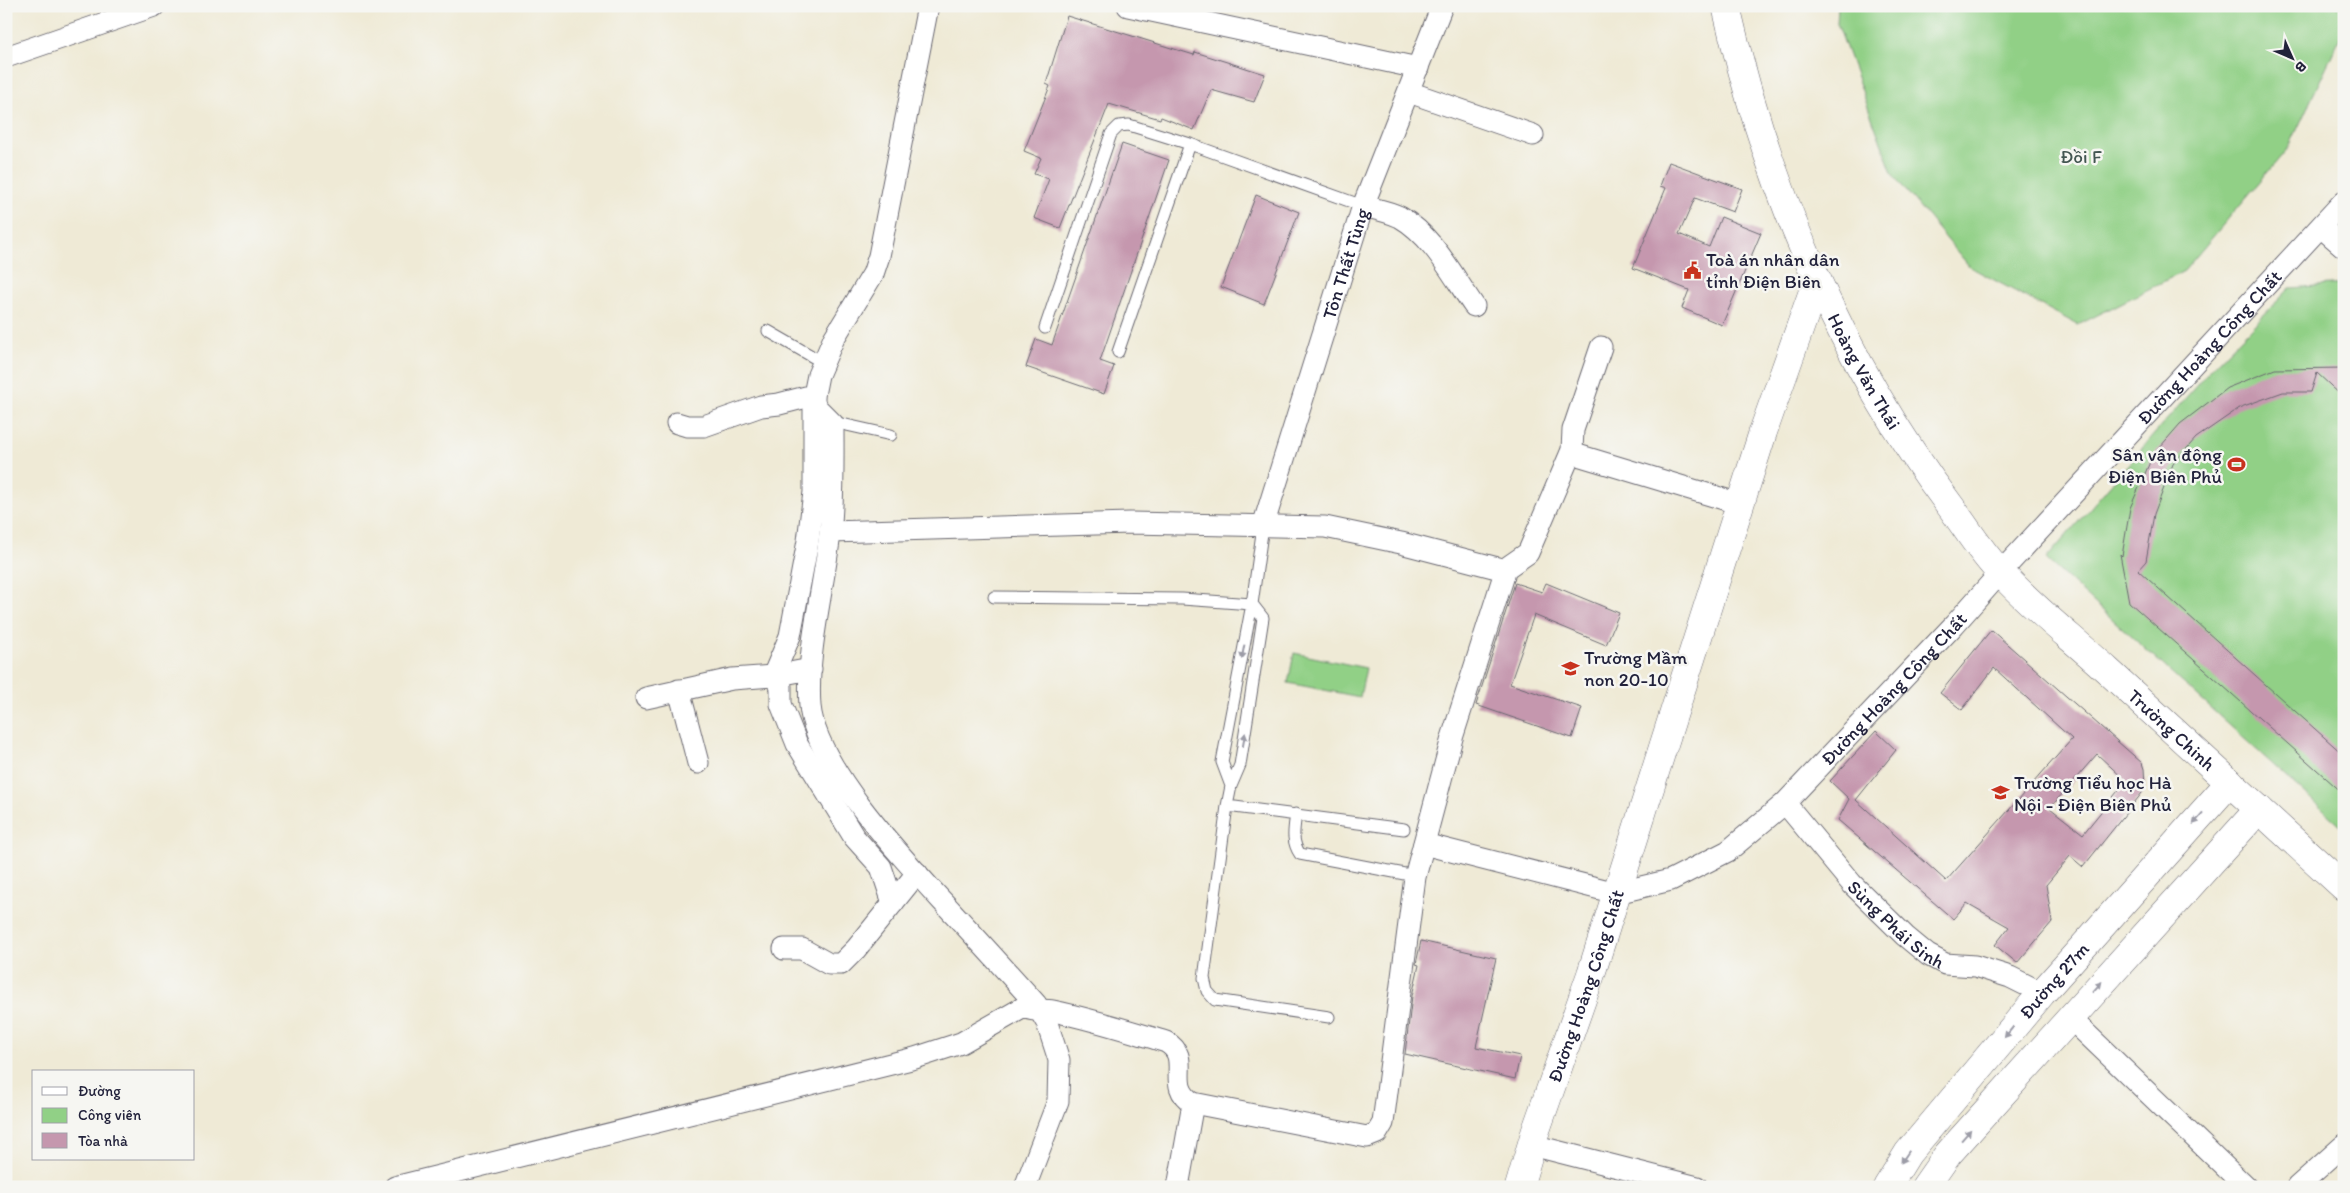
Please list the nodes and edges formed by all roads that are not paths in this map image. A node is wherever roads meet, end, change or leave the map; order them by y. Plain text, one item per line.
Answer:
1 (154, 6) edge
2 (928, 6) edge
3 (1128, 6) edge
4 (1442, 6) edge
5 (1726, 6) edge
6 (6, 57) edge
7 (1418, 68) junction
8 (1409, 92) junction
9 (1533, 135) dead end
10 (1190, 144) junction
11 (2344, 201) edge
12 (1363, 206) junction
13 (2321, 227) junction
14 (2344, 247) edge
15 (1817, 280) junction
16 (1474, 306) dead end
17 (1045, 328) dead end
18 (768, 331) dead end
19 (1600, 347) dead end
20 (1118, 352) dead end
21 (822, 362) junction
22 (814, 400) junction
23 (677, 422) dead end
24 (833, 422) junction
25 (891, 435) dead end
26 (1571, 453) junction
27 (1740, 504) junction
28 (1263, 526) junction
29 (831, 532) junction
30 (1502, 572) junction
31 (2000, 573) junction
32 (994, 597) dead end
33 (1252, 604) junction
34 (811, 669) junction
35 (773, 676) junction
36 (679, 690) junction
37 (646, 698) dead end
38 (698, 763) dead end
39 (2230, 782) junction
40 (1230, 786) junction
41 (1785, 803) junction
42 (1227, 806) junction
43 (2259, 809) junction
44 (1296, 814) junction
45 (1404, 829) dead end
46 (1424, 844) junction
47 (917, 873) junction
48 (1416, 876) junction
49 (2344, 887) edge
50 (1616, 893) junction
51 (893, 903) junction
52 (2120, 906) junction
53 (2148, 930) junction
54 (784, 948) dead end
55 (2042, 993) junction
56 (1039, 1010) junction
57 (1329, 1017) dead end
58 (2069, 1017) junction
59 (1193, 1103) junction
60 (1532, 1145) junction
61 (2344, 1145) edge
62 (395, 1187) edge
63 (1024, 1187) edge
64 (1178, 1187) edge
65 (1519, 1187) edge
66 (1697, 1187) edge
67 (1887, 1187) edge
68 (1925, 1187) edge
69 (2246, 1187) edge
70 (2297, 1187) edge

1 - 6 street
2 - 21 street
3 - 7 street
4 - 7 street, Tôn Thất Tùng
5 - 15 street, Hoàng Văn Thái
7 - 8 street, Tôn Thất Tùng
8 - 9 street
8 - 12 street, Tôn Thất Tùng
10 - 12 lane
10 - 17 lane
10 - 20 lane
11 - 13 street, Đường Hoàng Công Chất
12 - 16 street
12 - 28 street, Tôn Thất Tùng
13 - 14 street
13 - 31 street, Đường Hoàng Công Chất
15 - 27 street
15 - 31 street, Hoàng Văn Thái
18 - 21 lane
19 - 26 street
21 - 22 street
22 - 23 street
22 - 24 street
22 - 35 street
24 - 25 lane
24 - 29 street
26 - 27 street
26 - 30 street
27 - 50 street
28 - 29 street
28 - 30 street
28 - 33 lane
29 - 34 street
30 - 46 street
31 - 39 street, Trường Chinh
31 - 41 street, Đường Hoàng Công Chất
32 - 33 lane
33 -> 40 lane
40 -> 33 lane
34 - 35 street
34 - 47 street
35 - 36 street
35 - 51 street
36 - 37 street
36 - 38 street
39 - 43 street, Trường Chinh
39 -> 52 street, Đường 27m
40 - 42 lane
41 - 50 street, Đường Hoàng Công Chất
41 - 55 street, Sùng Phái Sinh
42 - 44 lane
42 - 57 lane
43 - 49 street, Trường Chinh
43 - 53 street, Đường 27m
44 - 45 lane
44 - 48 lane
46 - 48 street
46 - 50 street
47 - 51 street
47 - 56 street
48 - 59 street
50 - 60 street, Đường Hoàng Công Chất
51 - 54 street
52 - 53 street
52 - 55 street, Đường 27m
58 -> 53 street, Đường 27m
55 - 58 street
55 -> 67 street, Đường 27m
56 - 59 street
56 - 62 street
56 - 63 street
68 -> 58 street, Đường 27m
58 - 69 street
59 - 64 street
60 - 65 street, Đường Hoàng Công Chất
60 - 66 street
61 - 70 street

